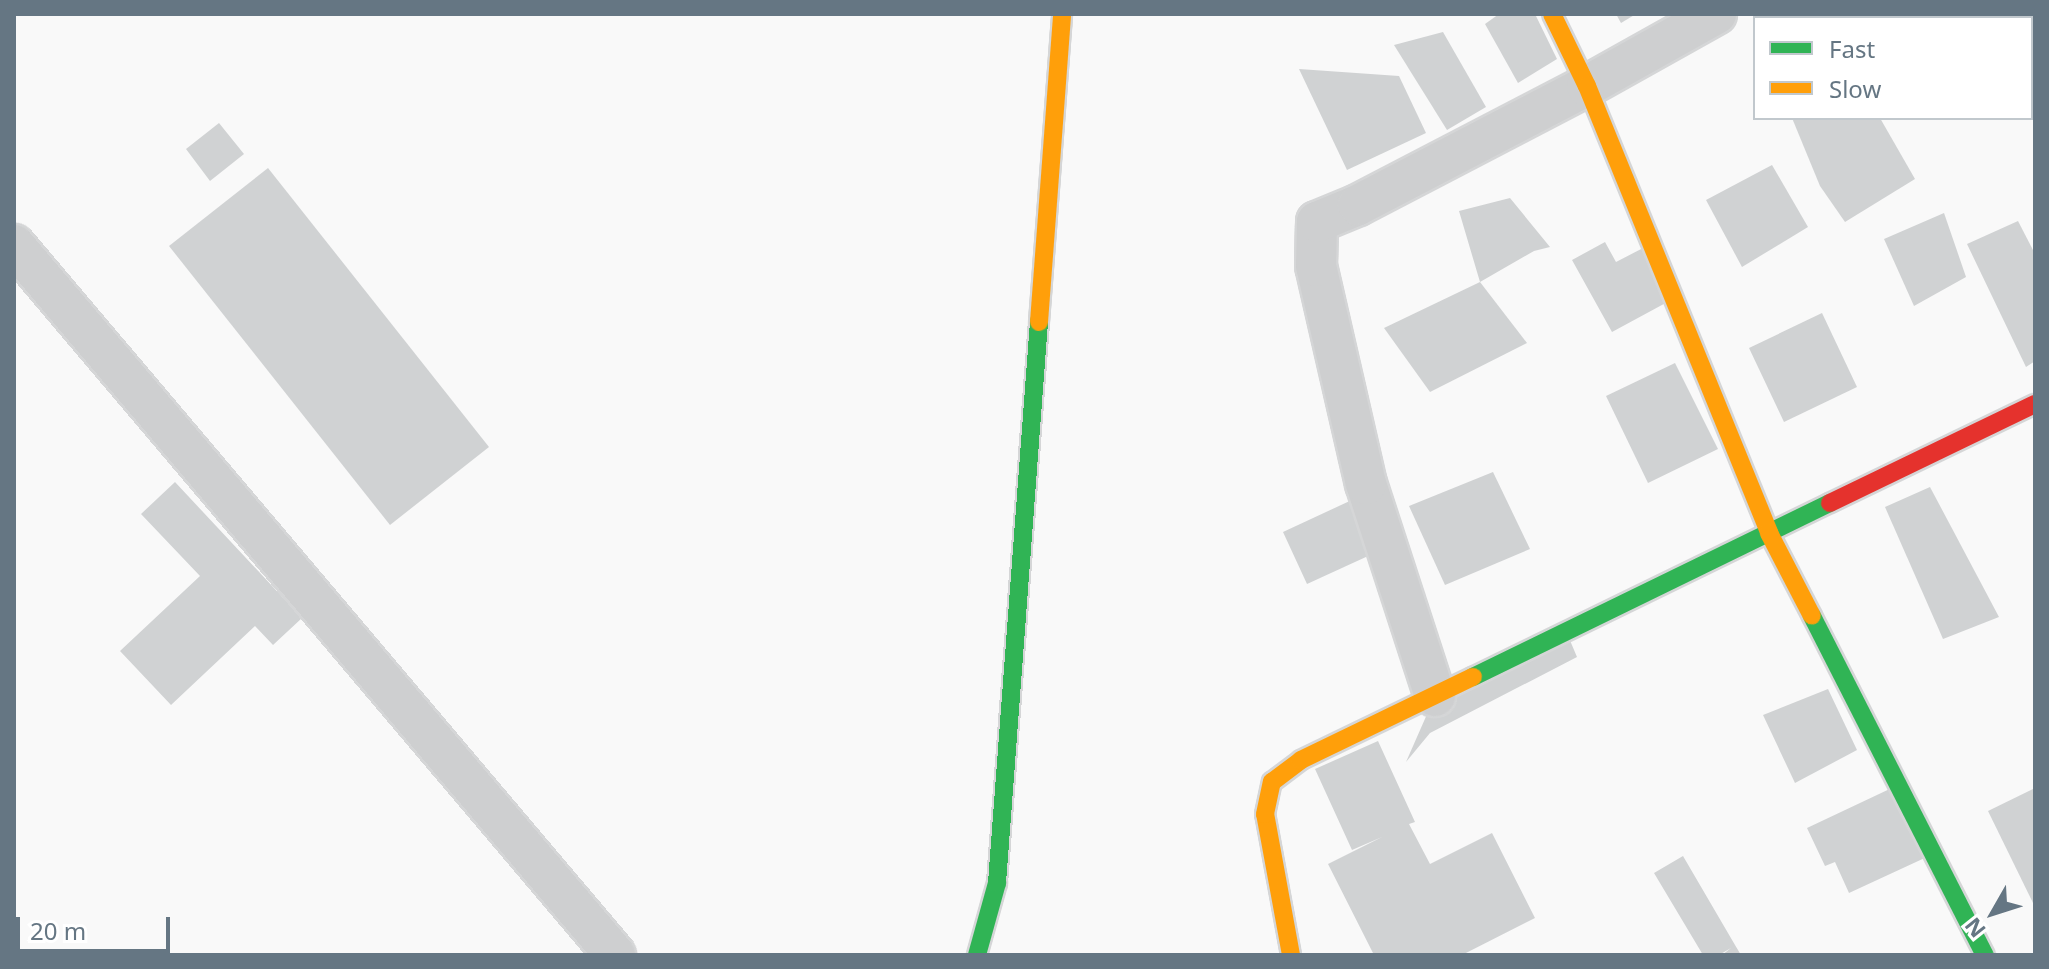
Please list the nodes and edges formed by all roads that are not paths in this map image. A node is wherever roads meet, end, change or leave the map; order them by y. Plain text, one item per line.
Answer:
1 (1062, 14) edge
2 (1552, 14) edge
3 (1716, 14) edge
4 (1587, 86) junction
5 (14, 245) edge
6 (2035, 404) edge
7 (1769, 533) junction
8 (1435, 696) junction
9 (615, 955) edge
10 (977, 955) edge
11 (1291, 955) edge
12 (1985, 955) edge

1 - 10 street
2 - 4 street
3 - 4 street
4 - 7 street
4 - 8 street
5 - 9 street
6 - 7 street
7 - 8 street
7 - 12 street
8 - 11 street

